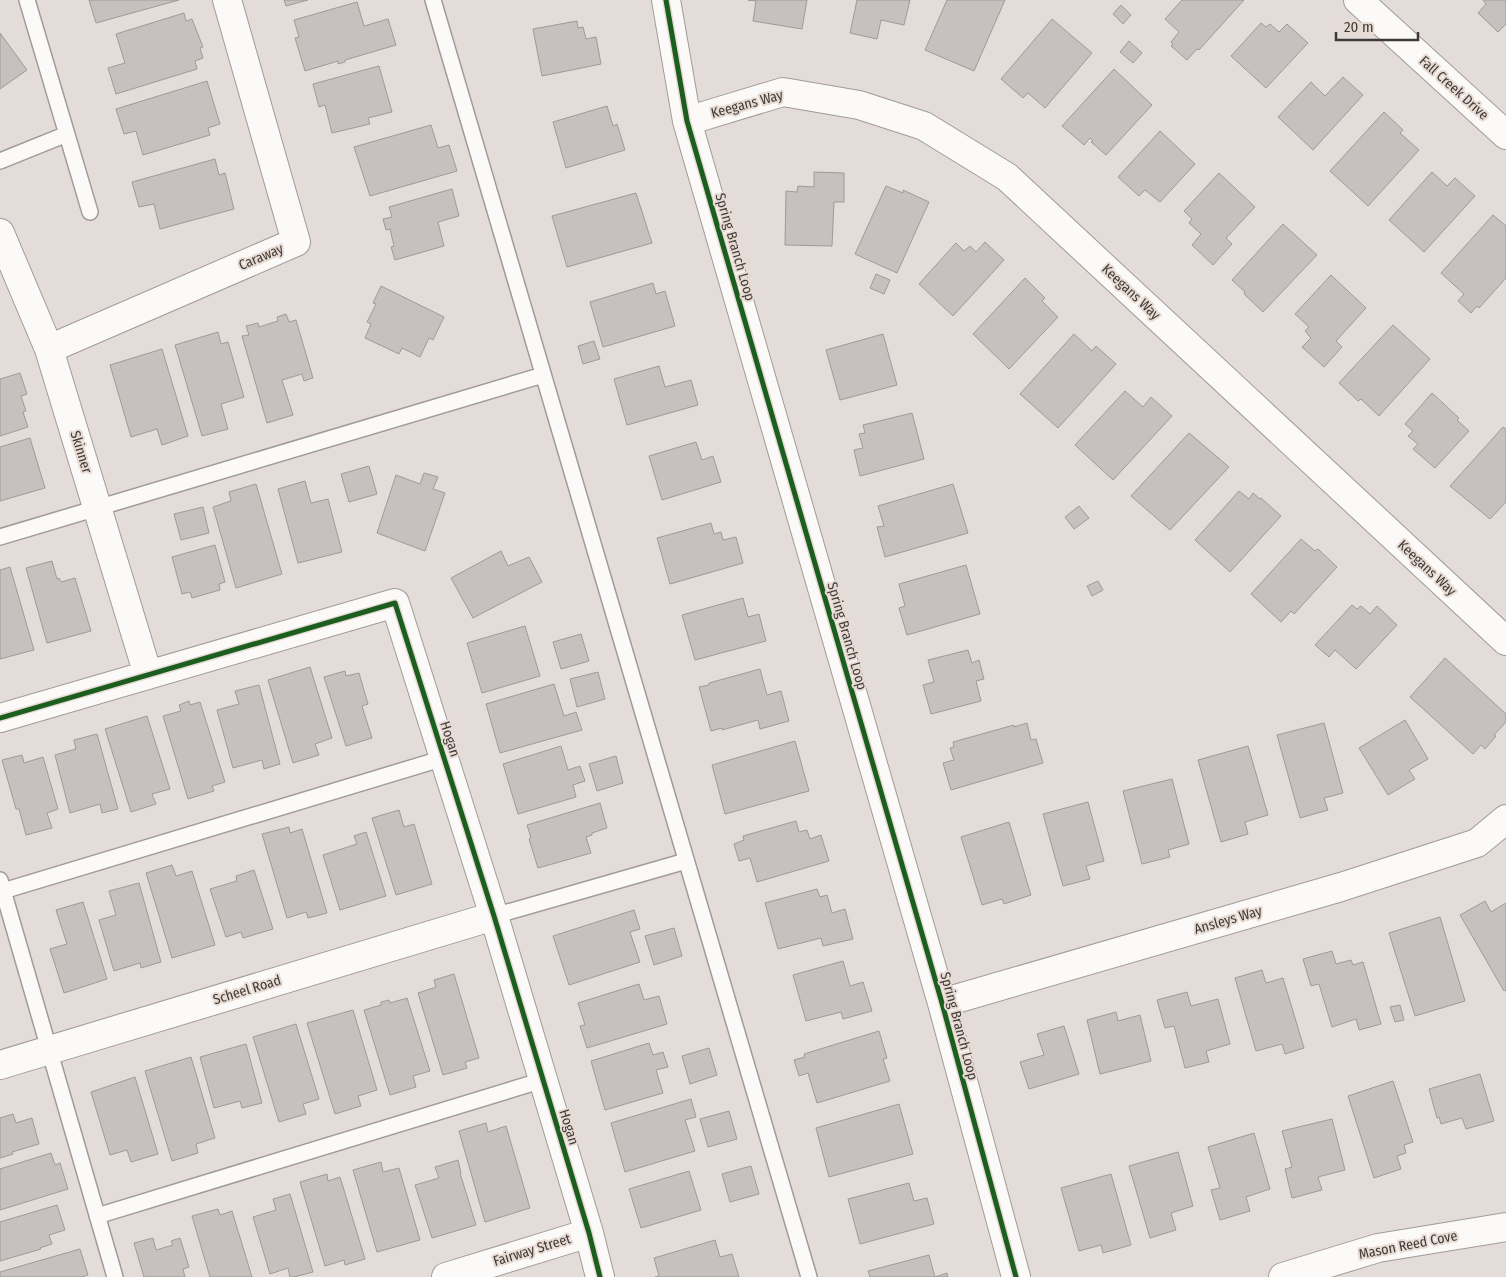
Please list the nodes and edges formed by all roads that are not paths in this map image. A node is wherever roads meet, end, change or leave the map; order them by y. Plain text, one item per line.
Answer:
1 (27, 0) edge
2 (227, 0) edge
3 (433, 0) edge
4 (666, 0) edge
5 (1358, 0) edge
6 (687, 121) junction
7 (67, 134) junction
8 (1506, 135) edge
9 (0, 161) edge
10 (90, 212) dead end
11 (0, 233) edge
12 (49, 349) junction
13 (543, 375) junction
14 (98, 508) junction
15 (0, 537) edge
16 (1506, 641) edge
17 (148, 675) junction
18 (0, 718) edge
19 (444, 758) junction
20 (1506, 819) edge
21 (686, 861) junction
22 (2, 886) edge
23 (494, 916) junction
24 (942, 1003) junction
25 (49, 1050) junction
26 (0, 1065) edge
27 (543, 1080) junction
28 (98, 1216) junction
29 (1506, 1227) edge
30 (589, 1233) junction
31 (115, 1277) edge
32 (446, 1277) edge
33 (600, 1277) edge
34 (809, 1277) edge
35 (1016, 1277) edge
36 (1283, 1277) edge

1 - 7 lane
2 - 12 street, Caraway
3 - 13 lane
4 - 6 street, Spring Branch Loop
5 - 8 street, Fall Creek Drive
6 - 16 street, Keegans Way
6 - 24 street, Spring Branch Loop
7 - 9 lane
7 - 10 lane
11 - 12 street, Skinner
12 - 14 street, Skinner
13 - 14 lane
13 - 21 lane
14 - 15 lane
14 - 17 street, Skinner
17 - 18 street, Hogan
17 - 19 street, Hogan
19 - 22 lane
19 - 23 street, Hogan
20 - 24 street, Ansleys Way
21 - 23 lane
21 - 34 lane
22 - 25 lane
23 - 25 street, Scheel Road
23 - 27 street, Hogan
24 - 35 street, Spring Branch Loop
25 - 26 street, Scheel Road
25 - 28 lane
27 - 28 lane
27 - 30 street, Hogan
28 - 31 lane
29 - 36 street, Mason Reed Cove
30 - 32 street, Fairway Street
30 - 33 street, Hogan

